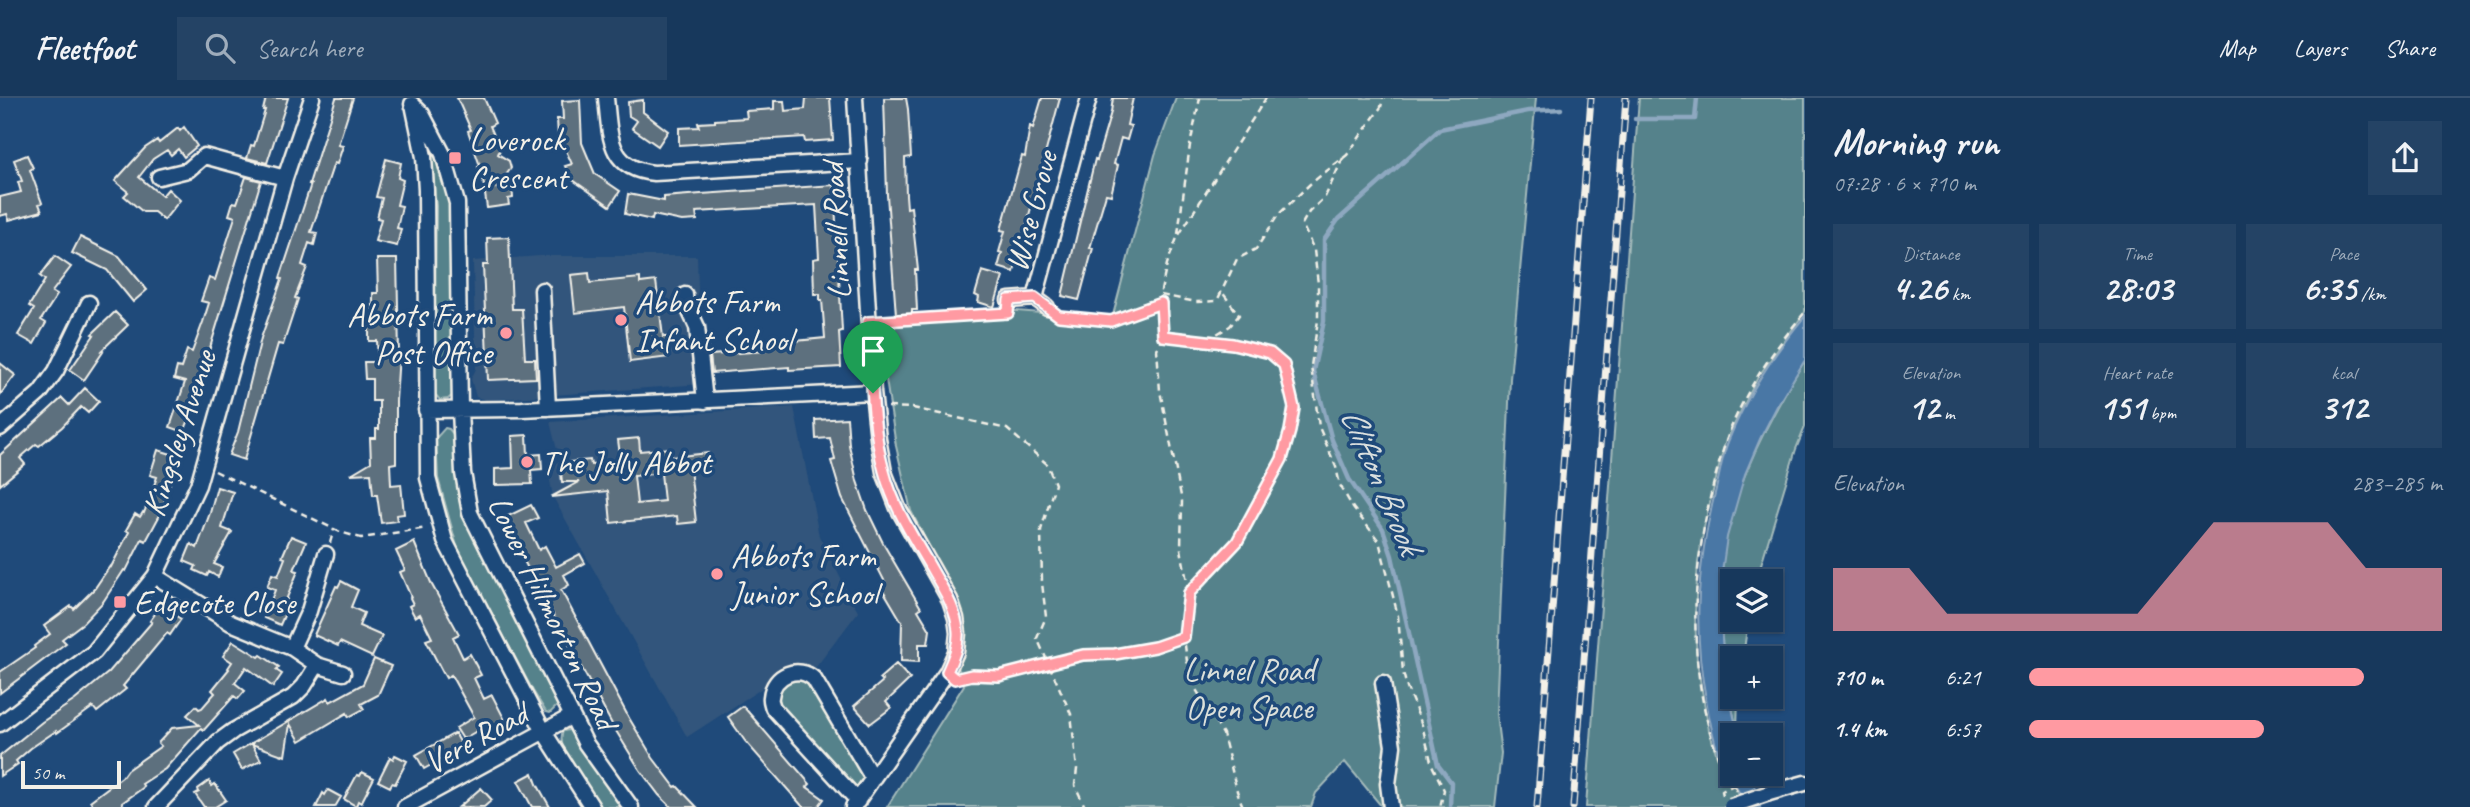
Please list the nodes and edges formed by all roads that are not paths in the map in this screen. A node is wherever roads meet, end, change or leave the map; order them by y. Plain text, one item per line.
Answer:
1 (312, 98) edge
2 (606, 98) edge
3 (855, 98) edge
4 (1089, 98) edge
5 (411, 101) edge
6 (860, 161) junction
7 (159, 177) dead end
8 (285, 178) junction
9 (542, 290) dead end
10 (685, 295) dead end
11 (1035, 298) junction
12 (1009, 300) road end
13 (89, 303) dead end
14 (1047, 307) road end
15 (874, 399) junction
16 (705, 401) junction
17 (552, 408) junction
18 (426, 410) junction
19 (460, 410) junction
20 (0, 428) edge
21 (326, 554) dead end
22 (155, 576) junction
23 (292, 648) junction
24 (317, 665) junction
25 (343, 673) dead end
26 (1383, 683) dead end
27 (572, 716) junction
28 (0, 724) edge
29 (544, 732) junction
30 (873, 779) junction
31 (1805, 783) edge
32 (1730, 801) edge
33 (855, 804) edge
34 (156, 807) edge
35 (405, 807) edge
36 (592, 807) edge
37 (631, 807) edge
38 (1391, 807) edge

1 - 8 street, Kingsley Avenue
2 - 6 street
3 - 6 street, Linnell Road
4 - 11 street, Wise Grove
5 - 18 street, Lower Hillmorton Road
5 - 19 street, Lower Hillmorton Road
6 - 15 street, Linnell Road
7 - 8 street
8 - 22 street, Kingsley Avenue
9 - 17 street
10 - 16 street
11 - 12 street, Wise Grove
11 - 14 street, Wise Grove
13 - 20 street
15 - 16 street
15 - 30 street, Linnell Road
16 - 17 street
17 - 19 street
18 - 19 street
18 - 29 street, Lower Hillmorton Road
19 - 27 street, Lower Hillmorton Road
21 - 23 street
22 - 23 street
22 - 28 street, Kingsley Avenue
23 - 24 street
24 - 25 street
24 - 34 street
26 - 38 street
27 - 29 street, Vere Road
27 - 37 street, Lower Hillmorton Road
29 - 35 street, Vere Road
29 - 36 street, Lower Hillmorton Road
30 - 33 street, Linnell Road
30 - 33 street, Linnell Road
31 - 32 street, bridge

